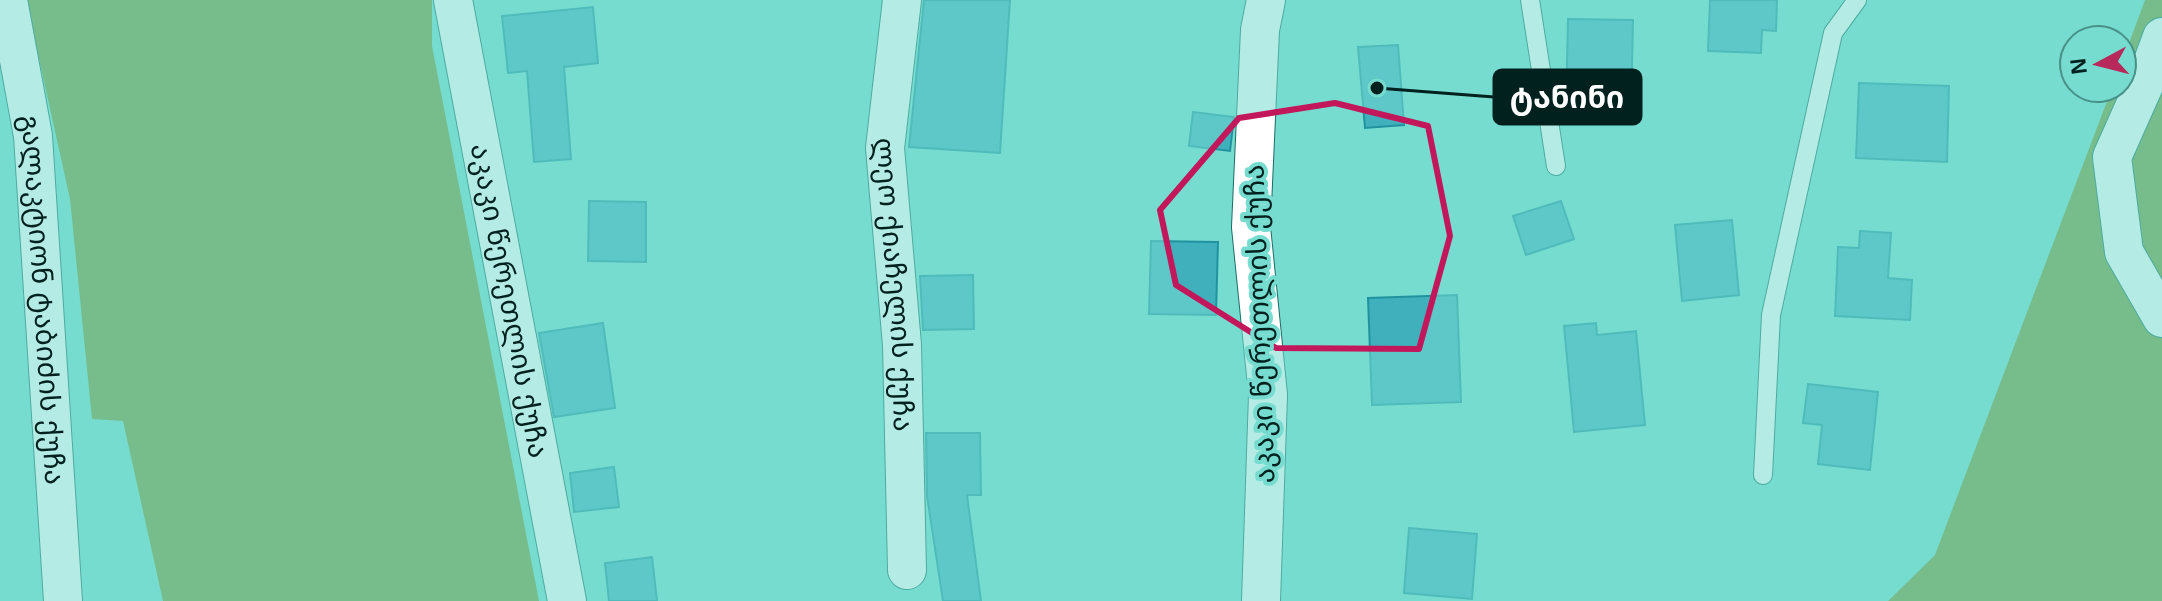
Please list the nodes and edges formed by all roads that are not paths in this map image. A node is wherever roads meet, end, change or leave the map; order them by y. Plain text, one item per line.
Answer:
1 (8, 0) edge
2 (453, 0) edge
3 (902, 0) edge
4 (1266, 0) edge
5 (1530, 0) edge
6 (1857, 0) edge
7 (2162, 37) edge
8 (1556, 166) dead end
9 (2162, 318) edge
10 (1763, 475) dead end
11 (907, 570) dead end
12 (63, 601) edge
13 (567, 601) edge
14 (1261, 601) edge

1 - 12 street, გალაკტიონ ტაბიძის ქუჩა
2 - 13 street, აკაკი წერეთლის ქუჩა
3 - 11 street, ლეო ქიაჩელის ქუჩა
4 - 14 street, აკაკი წერეთლის ქუჩა
5 - 8 lane
6 - 10 lane
7 - 9 street

